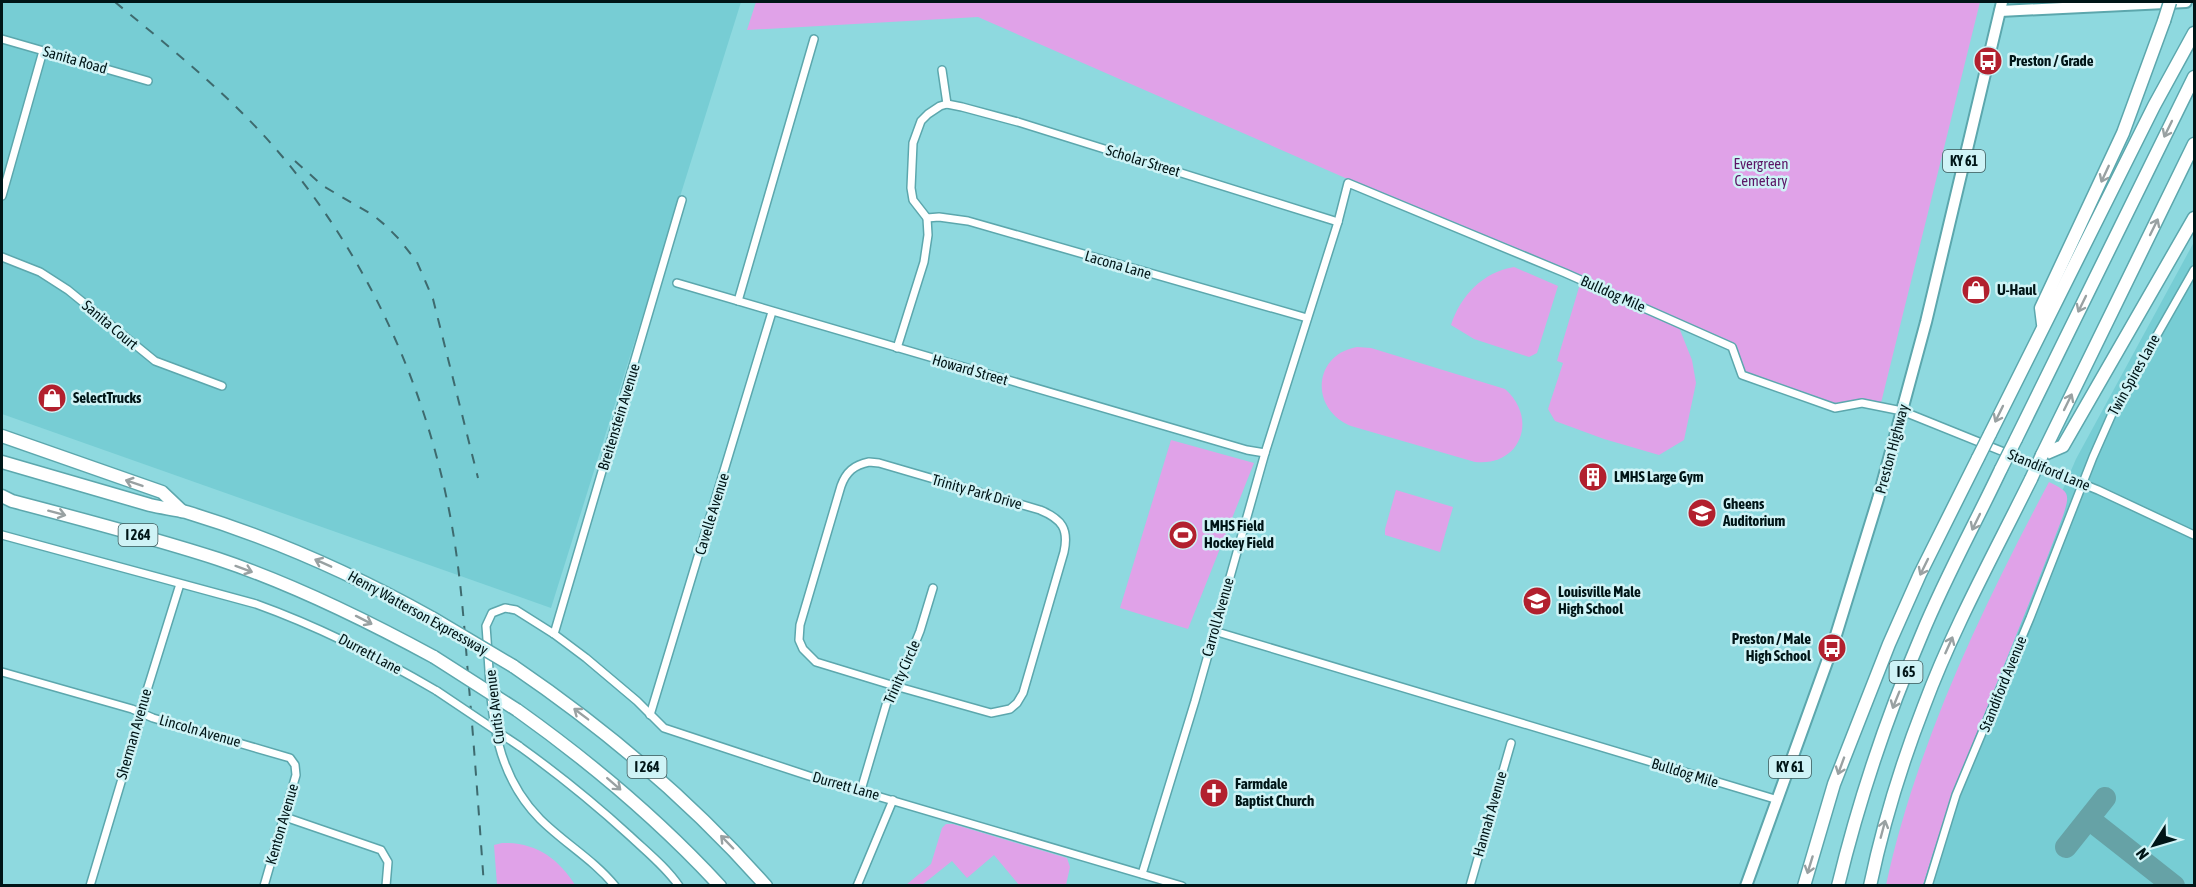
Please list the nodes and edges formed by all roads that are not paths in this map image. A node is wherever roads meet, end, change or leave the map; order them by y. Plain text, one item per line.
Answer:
1 (2170, 2) edge
2 (2186, 2) edge
3 (2134, 3) edge
4 (2001, 6) edge
5 (2194, 33) edge
6 (2, 39) edge
7 (814, 39) dead end
8 (43, 51) junction
9 (942, 70) dead end
10 (2194, 77) edge
11 (148, 81) dead end
12 (947, 104) junction
13 (2194, 144) edge
14 (2, 196) edge
15 (682, 200) dead end
16 (927, 218) junction
17 (2194, 218) edge
18 (1338, 222) junction
19 (2, 257) edge
20 (2194, 270) edge
21 (677, 283) dead end
22 (738, 301) junction
23 (772, 312) junction
24 (1307, 318) junction
25 (2043, 324) junction
26 (897, 348) junction
27 (222, 387) dead end
28 (1902, 411) junction
29 (2, 436) edge
30 (1265, 453) junction
31 (2042, 455) junction
32 (2, 462) edge
33 (2082, 484) junction
34 (5, 500) edge
35 (183, 511) junction
36 (2, 535) edge
37 (2194, 535) edge
38 (180, 584) junction
39 (933, 588) dead end
40 (511, 608) joint
41 (1214, 631) junction
42 (554, 633) junction
43 (2, 672) edge
44 (896, 686) junction
45 (141, 713) junction
46 (650, 715) junction
47 (1511, 743) dead end
48 (294, 762) joint
49 (861, 790) junction
50 (893, 800) junction
51 (1778, 800) junction
52 (285, 818) junction
53 (1142, 874) junction
54 (90, 885) edge
55 (264, 885) edge
56 (386, 885) edge
57 (615, 885) edge
58 (679, 885) edge
59 (720, 885) edge
60 (766, 885) edge
61 (858, 885) edge
62 (1182, 885) edge
63 (1470, 885) edge
64 (1746, 885) edge
65 (1804, 885) edge
66 (1838, 885) edge
67 (1870, 885) edge
68 (1928, 885) edge

1 -> 25 highway, bridge
2 - 3 main road
3 - 4 main road
4 - 28 main road, Preston Highway / KY 61
5 - 25 highway
6 - 8 street, Sanita Road
7 - 22 street
8 - 11 street, Sanita Road
8 - 14 street
9 - 12 street
10 -> 66 highway, I 65, bridge
12 - 16 street
12 - 18 street, Scholar Street
31 -> 13 highway, I 65
15 - 42 street, Breitenstein Avenue
16 - 24 street, Lacona Lane
16 - 26 street
17 - 31 highway
18 - 24 street, Carroll Avenue
18 - 28 street, Bulldog Mile
19 - 27 street, Sanita Court
20 - 33 street, Twin Spires Lane
21 - 22 street, Howard Street
22 - 23 street, Howard Street
23 - 26 street, Howard Street
23 - 46 street, Cavelle Avenue
24 - 30 street, Carroll Avenue
25 -> 65 highway, bridge
26 - 30 street, Howard Street
28 - 33 street, Standiford Lane
28 - 51 main road, Preston Highway / KY 61
35 -> 29 highway
30 - 41 street, Carroll Avenue
67 -> 31 highway, I 65, bridge
32 - 35 highway, Henry Watterson Expressway / I 264
33 - 37 street, Standiford Lane
33 - 68 street, Standiford Avenue
34 -> 59 highway, Henry Watterson Expressway / I 264, bridge
60 -> 35 highway, Henry Watterson Expressway / I 264, bridge
36 - 38 street, Durrett Lane
38 - 45 street, Sherman Avenue
38 - 58 street, Durrett Lane, bridge
39 - 44 street, Trinity Circle
40 - 42 street, Durrett Lane
40 - 57 street, Curtis Avenue
41 - 51 street, Bulldog Mile
41 - 53 street, Carroll Avenue
42 - 46 street, Durrett Lane
43 - 45 street, Lincoln Avenue
44 - 44 street, Trinity Park Drive
44 - 49 street, Trinity Circle
45 - 48 street, Lincoln Avenue
45 - 54 street, Sherman Avenue
46 - 49 street, Durrett Lane
47 - 63 street, Hannah Avenue
48 - 52 street, Kenton Avenue
49 - 50 street, Durrett Lane
50 - 53 street, Durrett Lane
50 - 61 street
51 - 64 main road, Preston Highway / KY 61
52 - 55 street, Kenton Avenue
52 - 56 street
53 - 62 street, Durrett Lane

